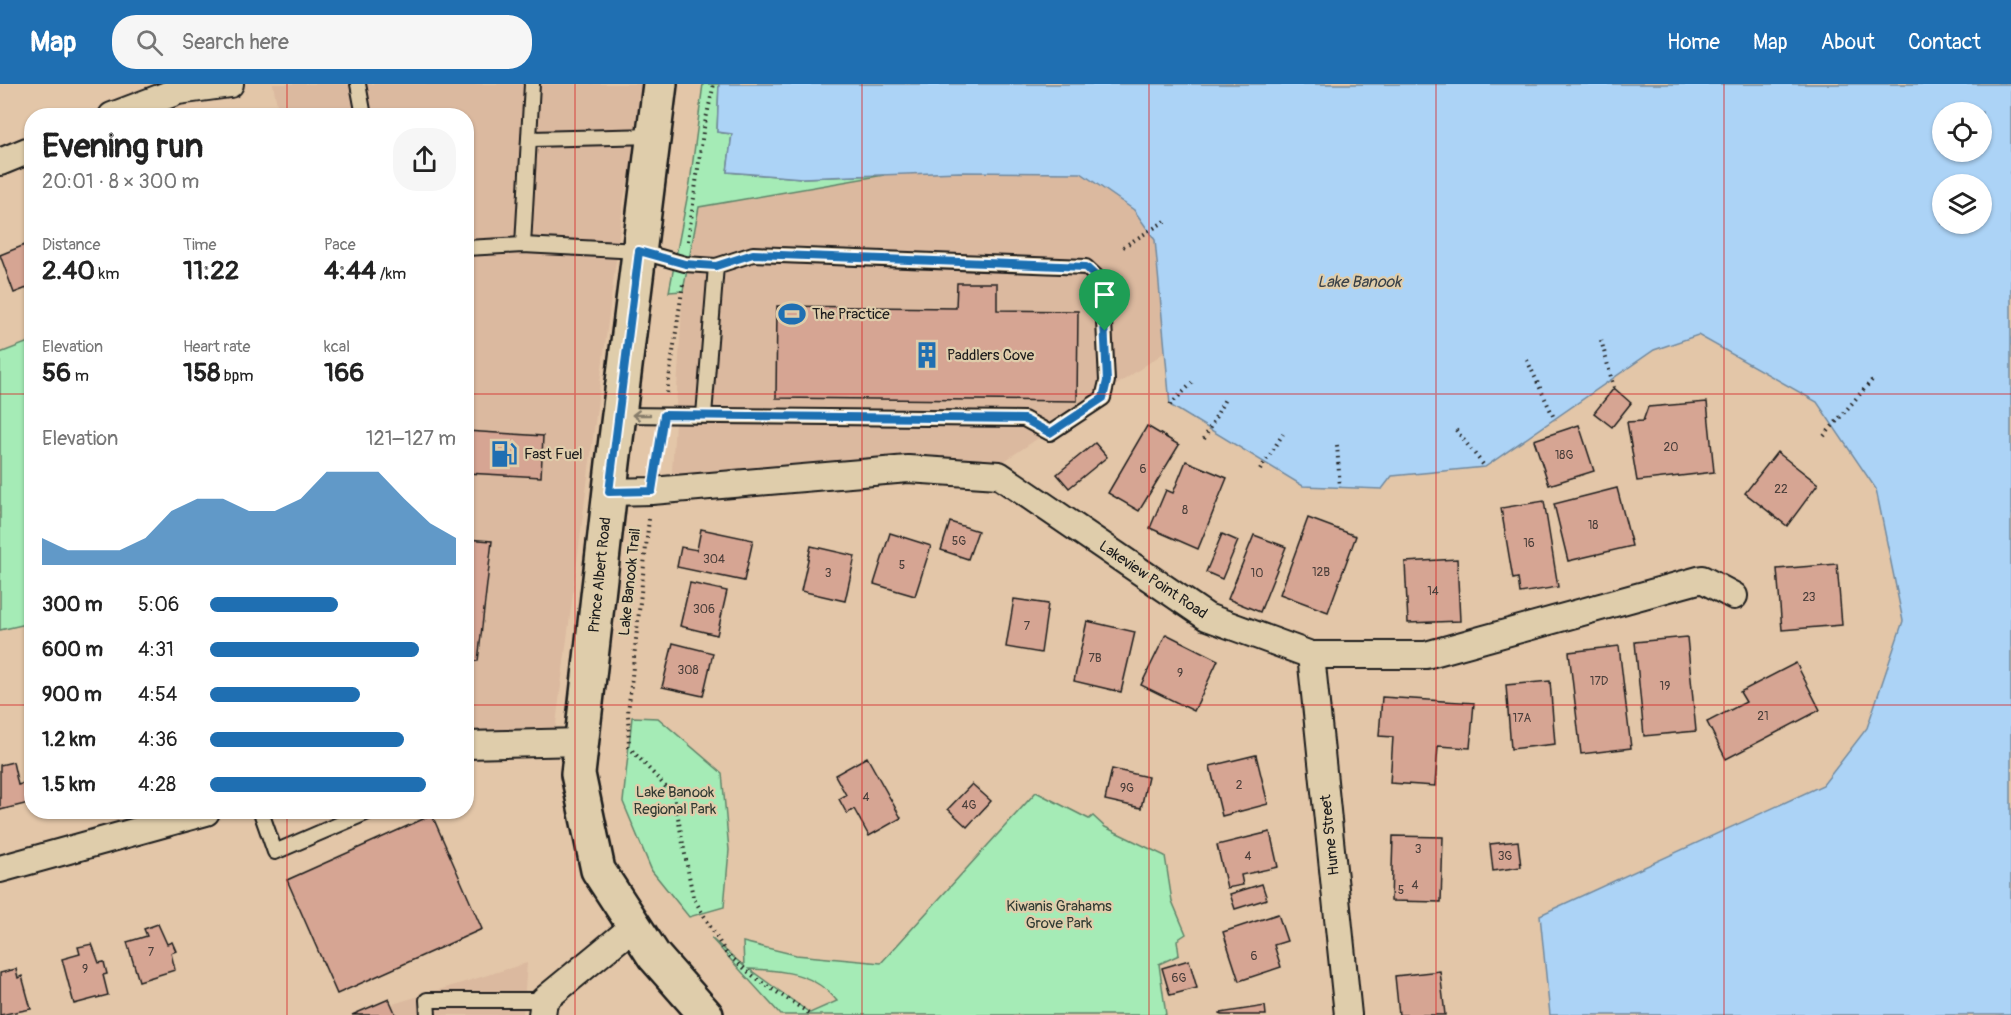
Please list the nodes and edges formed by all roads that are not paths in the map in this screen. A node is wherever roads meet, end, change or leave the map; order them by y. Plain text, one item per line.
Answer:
1 (230, 84) edge
2 (358, 84) edge
3 (532, 84) edge
4 (660, 84) edge
5 (133, 108) edge
6 (362, 108) edge
7 (654, 136) junction
8 (531, 139) junction
9 (24, 152) edge
10 (0, 162) edge
11 (523, 245) junction
12 (474, 248) edge
13 (639, 251) junction
14 (716, 266) junction
15 (619, 415) junction
16 (704, 415) junction
17 (609, 492) junction
18 (1734, 596) dead end
19 (1311, 655) junction
20 (581, 742) junction
21 (474, 745) edge
22 (180, 819) edge
23 (263, 819) edge
24 (352, 819) edge
25 (0, 868) edge
26 (633, 927) junction
27 (543, 1008) edge
28 (429, 1015) edge
29 (706, 1015) edge
30 (1348, 1015) edge

1 - 5 street
2 - 6 lane
3 - 8 lane
4 - 7 main road, Prince Albert Road
7 - 8 lane
7 - 13 main road, Prince Albert Road
8 - 11 lane
9 - 10 street
11 - 12 lane
11 - 13 lane
13 - 14 lane
13 - 15 main road, Prince Albert Road
14 - 16 lane
14 - 16 lane
16 -> 15 lane
15 - 17 main road, Prince Albert Road
17 - 19 street, Lakeview Point Road
17 - 20 main road, Prince Albert Road
18 - 19 street, Lakeview Point Road
19 - 30 street, Hume Street
20 - 21 street
20 - 26 main road, Prince Albert Road
22 - 25 street
23 - 24 lane
26 - 27 street
26 - 29 main road, Prince Albert Road
27 - 28 lane

